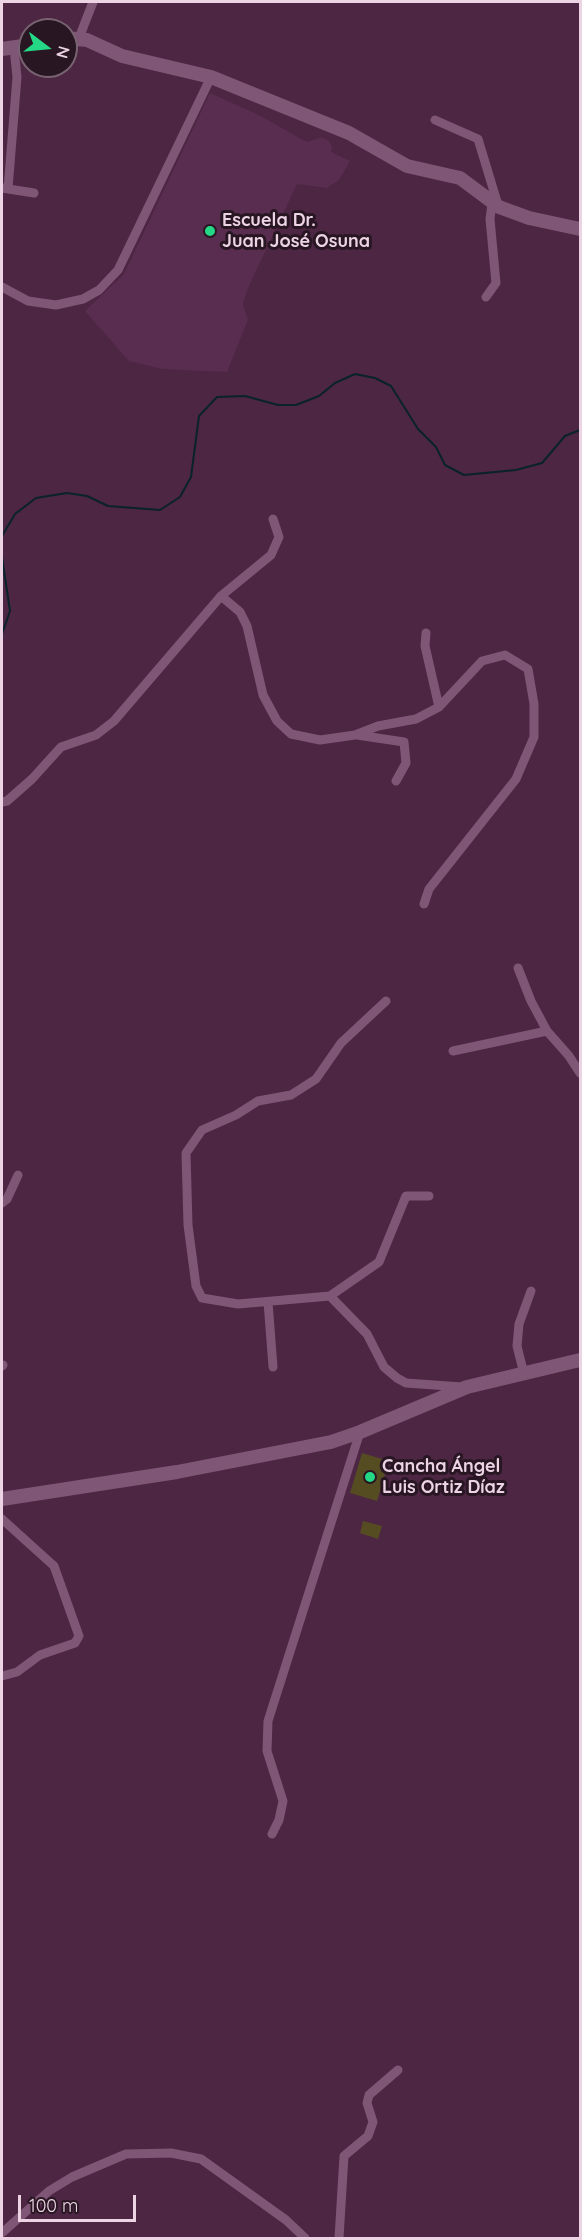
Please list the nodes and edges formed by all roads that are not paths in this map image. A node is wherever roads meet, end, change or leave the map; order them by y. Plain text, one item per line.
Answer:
1 (93, 2) edge
2 (78, 29) edge
3 (78, 40) edge
4 (8, 48) edge
5 (211, 77) junction
6 (435, 120) dead end
7 (5, 189) edge
8 (34, 193) dead end
9 (495, 206) junction
10 (580, 230) edge
11 (2, 287) edge
12 (486, 297) dead end
13 (273, 519) dead end
14 (221, 596) junction
15 (426, 633) dead end
16 (439, 707) junction
17 (355, 735) junction
18 (396, 781) dead end
19 (2, 802) edge
20 (424, 904) dead end
21 (518, 968) dead end
22 (386, 1001) dead end
23 (547, 1031) junction
24 (453, 1051) dead end
25 (580, 1073) edge
26 (18, 1175) dead end
27 (429, 1196) dead end
28 (2, 1203) edge
29 (531, 1291) dead end
30 (330, 1296) junction
31 (268, 1302) junction
32 (580, 1360) edge
33 (273, 1368) dead end
34 (524, 1374) junction
35 (467, 1387) junction
36 (360, 1432) junction
37 (2, 1499) edge
38 (2, 1519) edge
39 (2, 1676) edge
40 (272, 1834) dead end
41 (398, 2070) dead end
42 (2, 2233) edge
43 (305, 2238) edge
44 (339, 2238) edge

1 - 2 street
3 - 5 street
4 - 7 street
5 - 9 street
5 - 11 street
6 - 9 street
7 - 8 street
9 - 10 street
9 - 12 street
13 - 14 street
14 - 17 street
14 - 19 street
15 - 16 street
16 - 17 street
16 - 20 street
17 - 18 street
21 - 23 street
22 - 31 street
23 - 24 street
23 - 25 street
26 - 28 street
27 - 30 street
29 - 34 street
30 - 31 street
30 - 35 street
31 - 33 street
32 - 34 street
34 - 35 street
35 - 36 street
36 - 37 street
36 - 40 street
38 - 39 street
41 - 44 street
42 - 43 street

